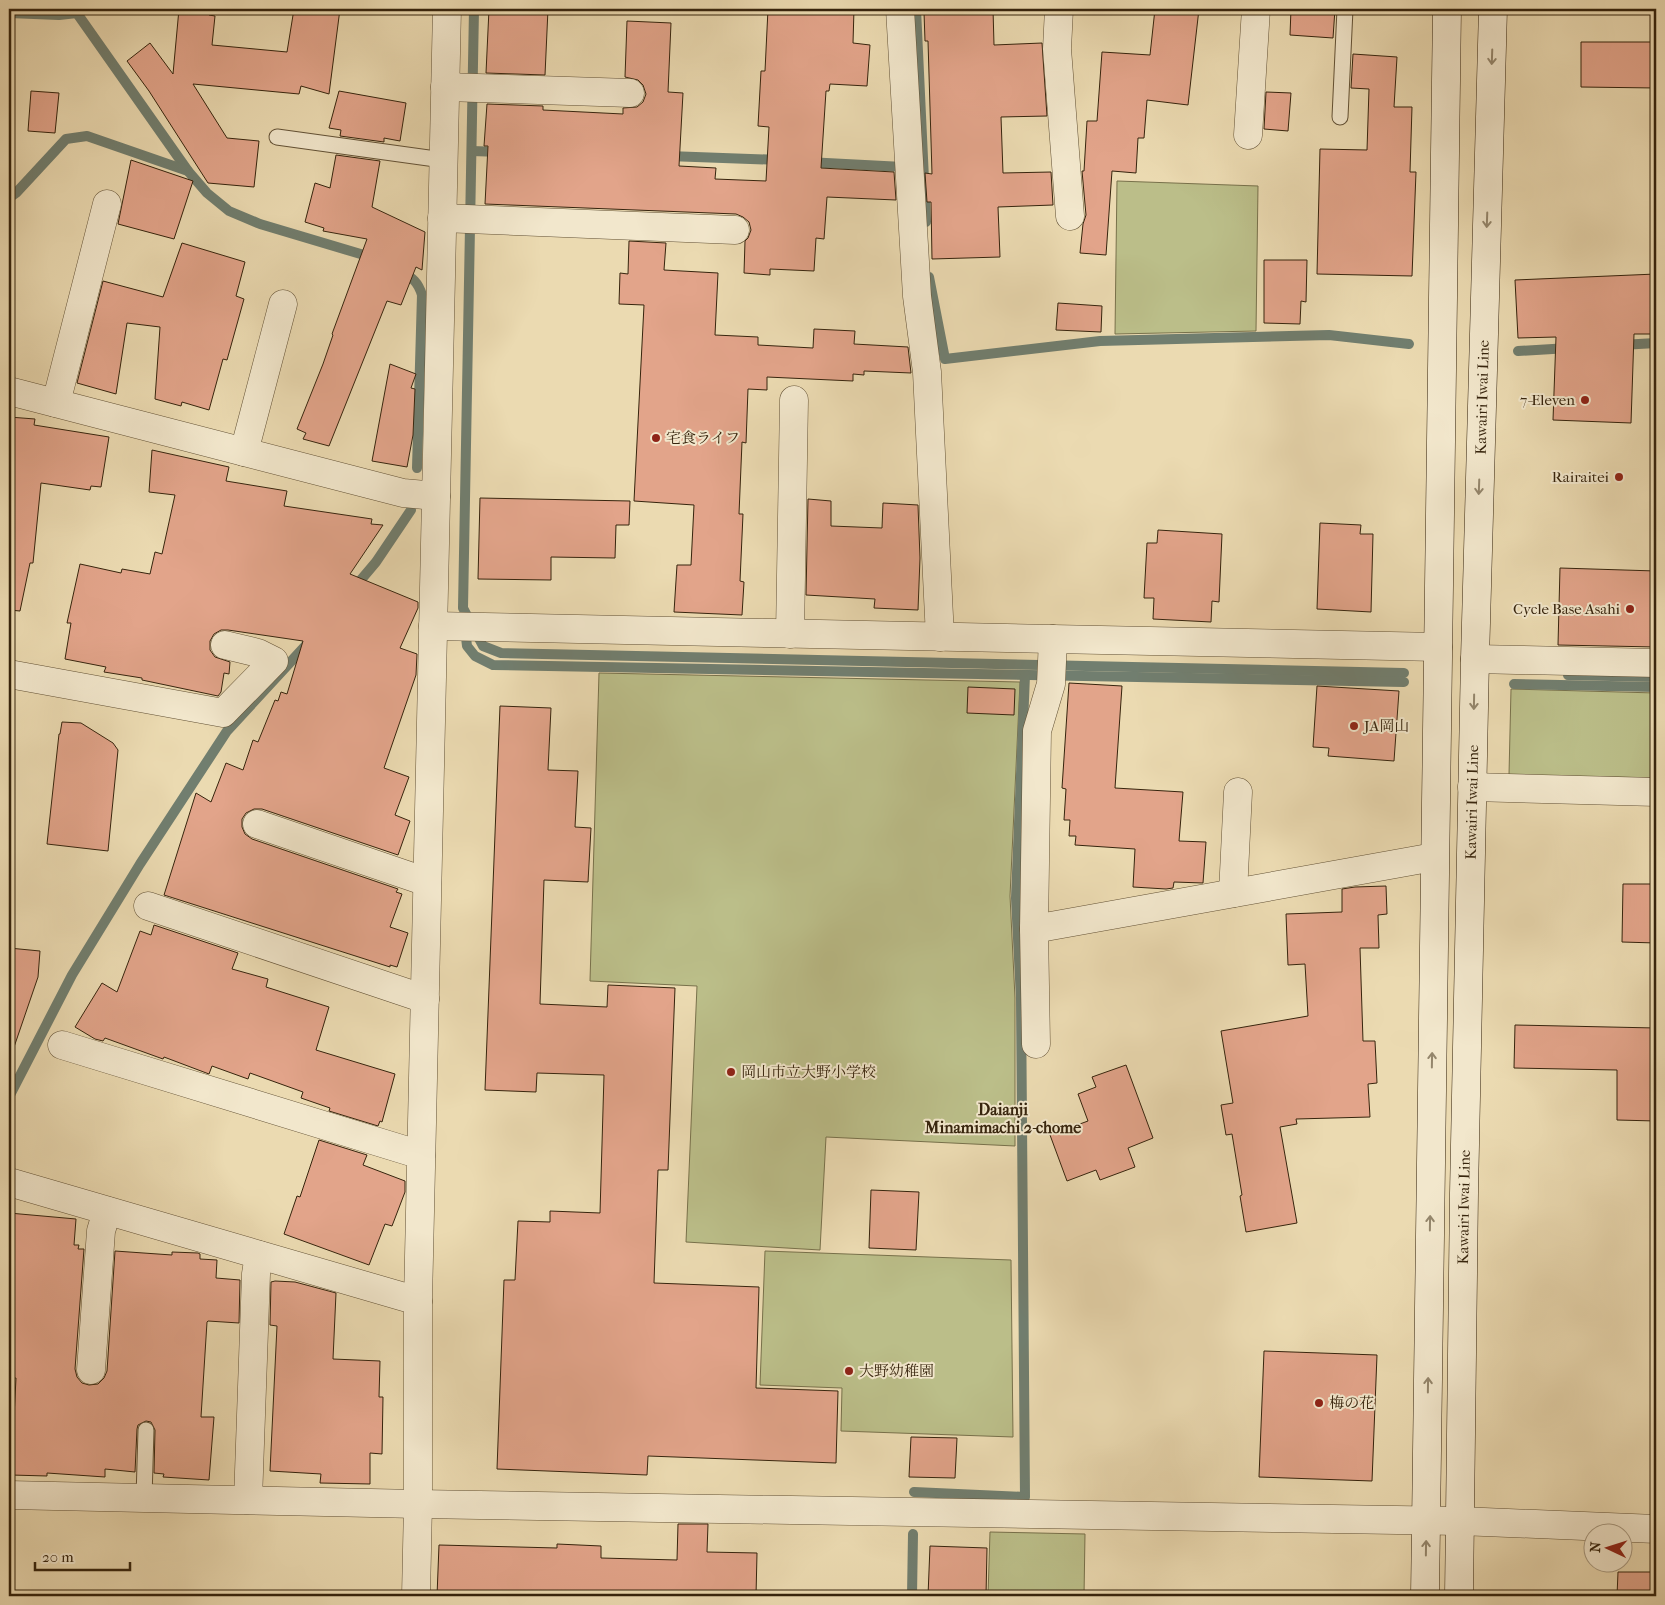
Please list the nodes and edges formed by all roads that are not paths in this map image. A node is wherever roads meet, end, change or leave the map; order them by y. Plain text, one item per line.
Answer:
1 (447, 9) edge
2 (900, 9) edge
3 (1059, 9) edge
4 (1256, 9) edge
5 (1345, 9) edge
6 (1447, 9) edge
7 (1493, 9) edge
8 (465, 88) junction
9 (630, 93) dead end
10 (1340, 117) dead end
11 (1248, 135) dead end
12 (277, 137) dead end
13 (444, 160) junction
14 (107, 204) dead end
15 (1070, 216) dead end
16 (460, 219) junction
17 (735, 230) dead end
18 (283, 304) dead end
19 (9, 391) edge
20 (794, 400) dead end
21 (56, 403) junction
22 (244, 452) junction
23 (436, 496) junction
24 (443, 627) junction
25 (790, 634) junction
26 (940, 637) junction
27 (225, 645) dead end
28 (1053, 646) junction
29 (1438, 647) junction
30 (1475, 659) junction
31 (1656, 663) edge
32 (9, 674) edge
33 (1472, 787) junction
34 (1238, 792) dead end
35 (1656, 792) edge
36 (257, 824) dead end
37 (1434, 857) junction
38 (427, 882) junction
39 (1233, 893) junction
40 (148, 906) dead end
41 (1034, 929) junction
42 (424, 999) junction
43 (1036, 1044) dead end
44 (62, 1045) dead end
45 (421, 1155) junction
46 (9, 1182) edge
47 (107, 1211) junction
48 (259, 1255) junction
49 (418, 1302) junction
50 (91, 1370) dead end
51 (146, 1430) dead end
52 (9, 1495) edge
53 (144, 1498) junction
54 (248, 1500) junction
55 (418, 1504) junction
56 (1426, 1521) junction
57 (1460, 1521) junction
58 (1656, 1528) edge
59 (416, 1596) edge
60 (1425, 1596) edge
61 (1459, 1596) edge

1 - 8 street
2 - 26 street
3 - 15 street
4 - 11 street
5 - 10 lane
6 - 29 street
7 -> 30 street, Kawairi Iwai Line
8 - 9 street
8 - 13 street
12 - 13 lane
13 - 16 street
14 - 21 street
16 - 17 street
16 - 23 street
18 - 22 street
19 - 21 street
20 - 25 street
21 - 22 street
22 - 23 street
23 - 24 street
24 - 25 street
24 - 38 street
25 - 26 street
26 - 28 street
27 - 32 street
28 - 29 street
28 - 41 street
29 - 37 street
30 - 31 street
30 -> 33 street, Kawairi Iwai Line
33 - 35 street
33 - 57 street, Kawairi Iwai Line
34 - 39 street
36 - 38 street
37 - 39 street
56 -> 37 street
38 - 42 street
39 - 41 street
40 - 42 street
41 - 43 street
42 - 45 street
44 - 45 street
45 - 49 street
46 - 47 street
47 - 48 street
47 - 50 street
48 - 49 street
48 - 54 street
49 - 55 street
51 - 53 lane
52 - 53 street
53 - 54 street
54 - 55 street
55 - 56 street
55 - 59 street
56 - 57 street
60 -> 56 street
57 - 58 street
57 - 61 street, Kawairi Iwai Line

